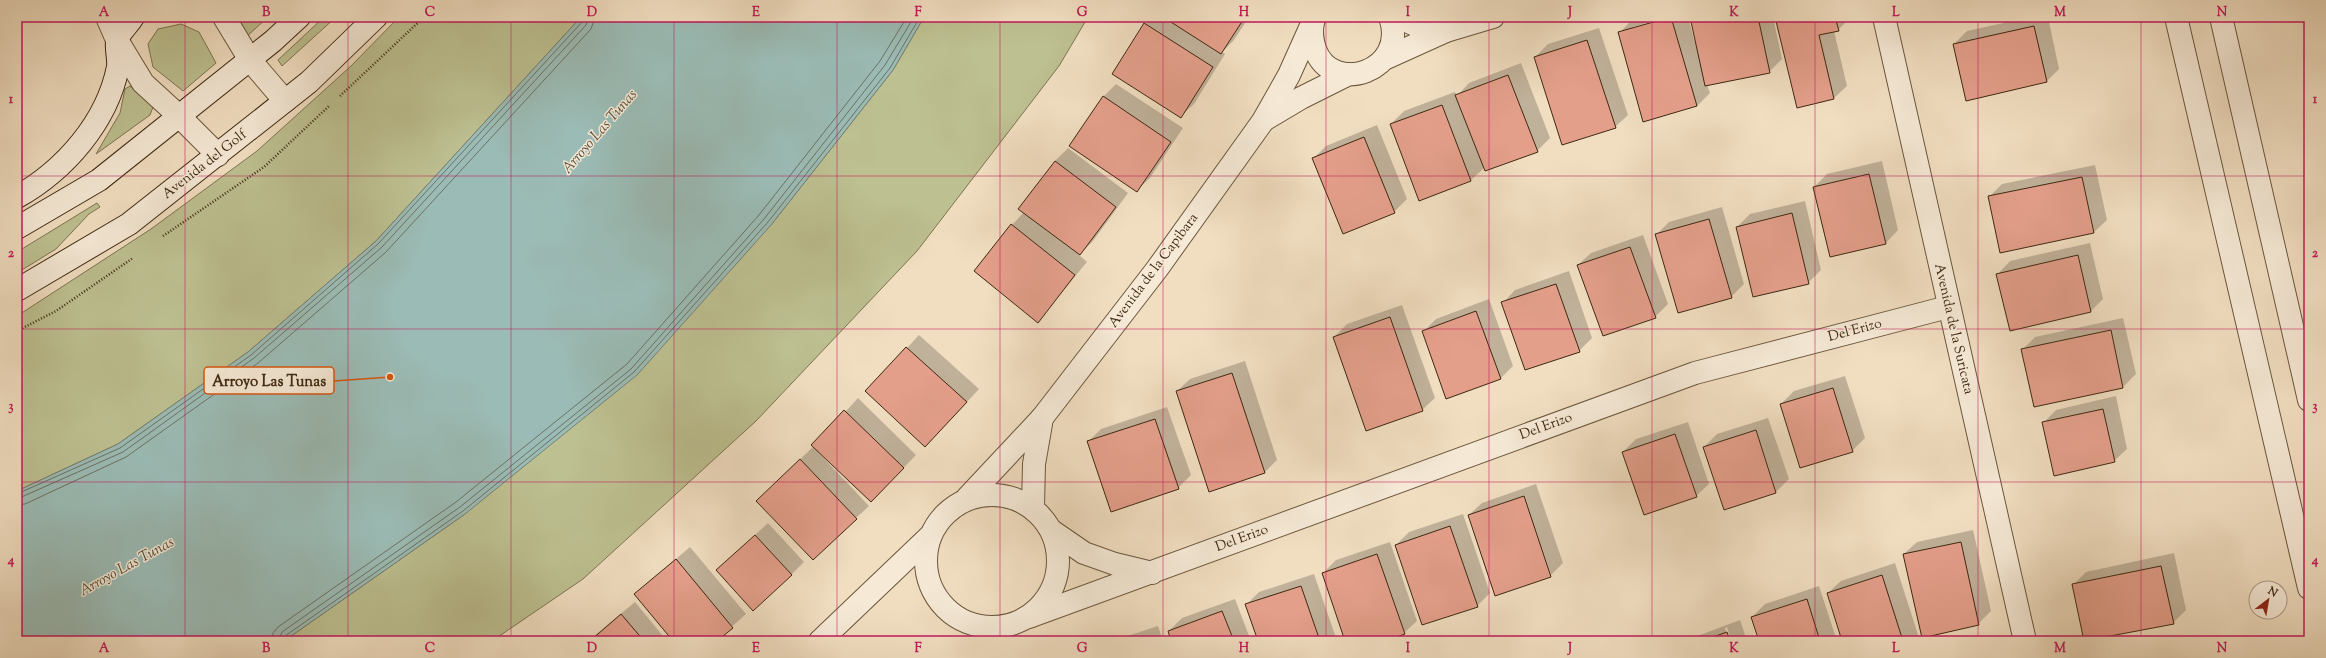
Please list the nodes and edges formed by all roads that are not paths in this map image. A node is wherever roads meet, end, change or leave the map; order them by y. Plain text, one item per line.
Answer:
1 (107, 17) edge
2 (133, 17) edge
3 (224, 17) edge
4 (299, 17) edge
5 (376, 17) edge
6 (1315, 17) edge
7 (1390, 17) edge
8 (1398, 17) edge
9 (1493, 17) edge
10 (1884, 17) edge
11 (2176, 17) edge
12 (2220, 17) edge
13 (1446, 31) junction
14 (117, 40) junction
15 (1384, 59) junction
16 (250, 60) junction
17 (1349, 74) junction
18 (285, 101) junction
19 (179, 116) junction
20 (1263, 121) junction
21 (218, 155) junction
22 (17, 197) edge
23 (17, 228) edge
24 (17, 290) edge
25 (1948, 307) junction
26 (2309, 400) edge
27 (1042, 418) junction
28 (967, 498) junction
29 (1033, 507) junction
30 (1052, 531) junction
31 (929, 537) junction
32 (1152, 572) junction
33 (2309, 588) edge
34 (1029, 617) junction
35 (1003, 626) junction
36 (820, 641) edge
37 (972, 641) edge
38 (2025, 641) edge

1 - 14 street
2 - 14 street
3 - 16 street
4 - 16 street
5 - 18 street, Avenida del Golf
6 - 17 street, Avenida de la Capibara
6 - 20 street, Avenida de la Capibara
7 - 15 street, Avenida de la Capibara
8 - 13 street
9 - 13 street
10 - 25 street, Avenida de la Suricata
11 - 33 street
12 - 26 street
13 - 15 street
14 - 19 street
14 - 22 street
15 - 17 street, Avenida de la Capibara
16 - 18 street
16 - 19 street
17 - 20 street, Avenida de la Capibara
18 - 21 street, Avenida del Golf
19 - 21 street
19 - 23 street
20 - 27 street, Avenida de la Capibara
21 - 24 street, Avenida del Golf
25 - 32 street, Del Erizo
25 - 38 street, Avenida de la Suricata
27 - 28 street, Avenida de la Capibara
27 - 29 street, Avenida de la Capibara
28 - 29 street, Avenida de la Capibara
28 - 31 street, Avenida de la Capibara
29 - 30 street, Avenida de la Capibara
30 - 32 street
30 - 34 street, Avenida de la Capibara
31 - 35 street, Avenida de la Capibara
31 - 36 street, Avenida de la Capibara
32 - 34 street, Del Erizo
34 - 35 street, Avenida de la Capibara
35 - 37 street, Avenida de la Capibara

